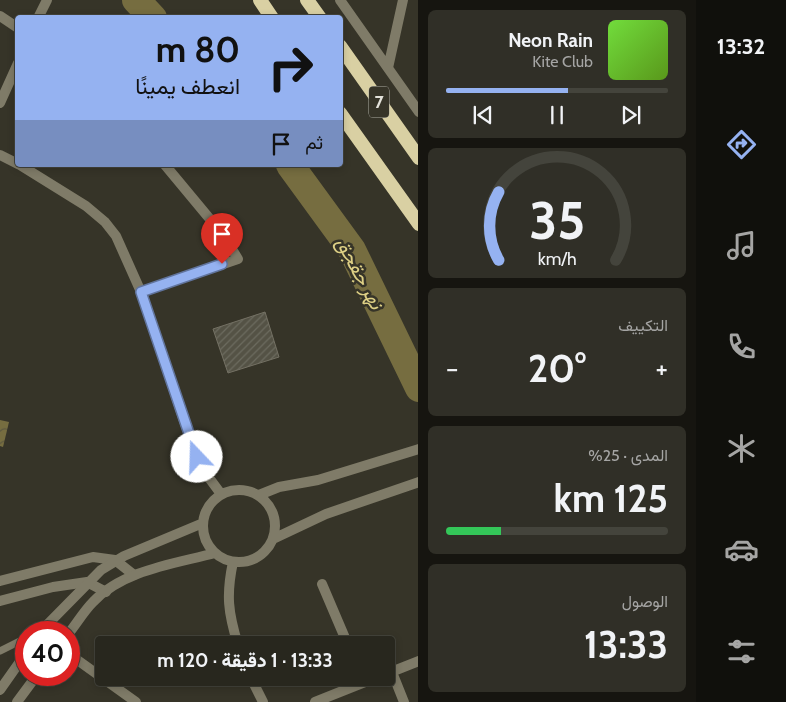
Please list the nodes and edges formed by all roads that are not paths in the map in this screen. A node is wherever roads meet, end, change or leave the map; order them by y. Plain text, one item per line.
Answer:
1 (47, 0) edge
2 (260, 0) edge
3 (307, 0) edge
4 (340, 0) edge
5 (403, 0) edge
6 (40, 15) edge
7 (270, 15) edge
8 (318, 15) edge
9 (0, 16) edge
10 (15, 26) edge
11 (343, 50) edge
12 (388, 68) junction
13 (15, 70) edge
14 (0, 103) edge
15 (418, 112) edge
16 (343, 117) edge
17 (0, 155) edge
18 (418, 158) edge
19 (15, 162) edge
20 (24, 167) edge
21 (167, 167) edge
22 (418, 224) edge
23 (141, 292) junction
24 (418, 449) edge
25 (418, 482) edge
26 (221, 494) junction
27 (259, 495) junction
28 (203, 523) junction
29 (273, 539) junction
30 (215, 553) junction
31 (115, 560) junction
32 (233, 562) junction
33 (134, 576) junction
34 (0, 581) edge
35 (87, 582) junction
36 (322, 584) dead end
37 (106, 592) junction
38 (0, 601) edge
39 (50, 621) edge
40 (78, 621) edge
41 (236, 636) edge
42 (344, 636) edge
43 (15, 644) edge
44 (0, 651) edge
45 (418, 661) edge
46 (80, 662) edge
47 (15, 669) edge
48 (395, 671) edge
49 (395, 685) edge
50 (29, 686) edge
51 (255, 686) edge
52 (349, 686) edge
53 (0, 690) edge
54 (17, 702) edge
55 (136, 702) edge
56 (262, 702) edge
57 (315, 702) edge
58 (404, 702) edge

1 - 6 street
2 - 7 highway
3 - 8 highway
4 - 12 street
5 - 12 street
9 - 10 street
11 - 18 highway, 7
12 - 15 street
13 - 14 street
16 - 22 highway, 7
17 - 19 street
20 - 23 street
21 - 23 street
23 - 26 street
24 - 27 street
25 - 29 street
26 - 27 street
26 - 28 street
27 - 29 street
28 - 30 street
28 - 31 street
29 - 32 street
30 - 32 street
30 - 33 street
31 - 33 street
31 - 34 street
31 - 35 street
32 - 41 street
33 - 37 street
35 - 37 street
35 - 38 street
35 - 39 street
36 - 42 street
37 - 40 street
43 - 44 lane
45 - 48 street
46 - 55 street
47 - 53 street
49 - 58 street
50 - 54 street
51 - 56 street
52 - 57 street

